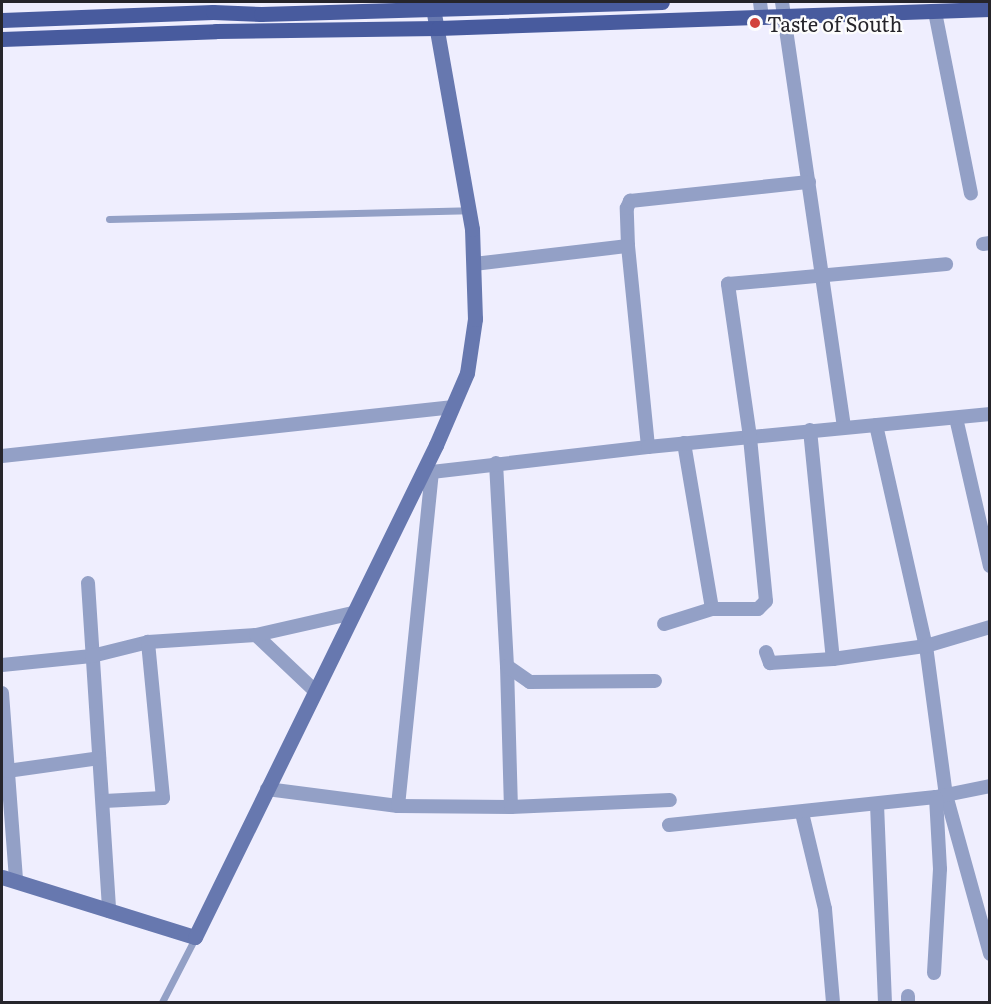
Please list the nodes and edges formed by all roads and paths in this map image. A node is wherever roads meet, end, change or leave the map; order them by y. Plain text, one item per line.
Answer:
1 (662, 2) edge
2 (760, 2) edge
3 (433, 6) edge
4 (260, 8) edge
5 (783, 9) edge
6 (990, 9) edge
7 (213, 12) junction
8 (935, 12) junction
9 (762, 18) junction
10 (2, 20) edge
11 (438, 28) junction
12 (216, 31) junction
13 (2, 39) edge
14 (809, 182) junction
15 (971, 193) dead end
16 (469, 210) junction
17 (109, 219) dead end
18 (628, 246) junction
19 (474, 264) junction
20 (946, 264) dead end
21 (822, 274) junction
22 (451, 407) junction
23 (990, 414) edge
24 (956, 418) junction
25 (876, 425) junction
26 (844, 427) junction
27 (810, 430) junction
28 (750, 437) junction
29 (684, 443) junction
30 (648, 447) junction
31 (2, 456) edge
32 (496, 463) junction
33 (428, 472) junction
34 (990, 566) edge
35 (88, 583) dead end
36 (712, 609) junction
37 (353, 613) junction
38 (664, 624) dead end
39 (990, 627) edge
40 (256, 635) junction
41 (148, 642) junction
42 (926, 646) junction
43 (766, 652) dead end
44 (92, 656) junction
45 (833, 659) junction
46 (2, 664) edge
47 (507, 666) junction
48 (655, 681) dead end
49 (315, 691) junction
50 (2, 693) edge
51 (99, 758) junction
52 (8, 771) junction
53 (989, 786) edge
54 (267, 789) junction
55 (941, 796) junction
56 (670, 800) dead end
57 (104, 801) junction
58 (877, 804) junction
59 (399, 806) junction
60 (510, 807) junction
61 (802, 813) junction
62 (669, 825) dead end
63 (9, 879) edge
64 (109, 911) junction
65 (195, 937) junction
66 (990, 954) edge
67 (934, 974) dead end
68 (162, 1002) edge
69 (833, 1002) edge
70 (885, 1002) edge

1 - 3 main road
2 - 9 street
3 - 4 main road
3 - 11 street
4 - 7 main road
5 - 8 main road
5 - 9 main road
5 - 14 street
6 - 8 main road
7 - 10 main road
7 - 12 main road
8 - 15 street
9 - 11 main road
11 - 12 main road
11 - 16 street
12 - 13 main road
14 - 18 street
14 - 21 street
16 - 17 lane
16 - 19 street
18 - 19 street
18 - 30 street
19 - 22 street
20 - 21 street
21 - 26 street
21 - 28 street
22 - 31 street
22 - 33 street
23 - 24 street
24 - 25 street
24 - 34 street
25 - 26 street
25 - 42 street
26 - 27 street
27 - 28 street
27 - 45 street
28 - 29 street
28 - 36 street
29 - 30 street
29 - 36 street
30 - 32 street
32 - 33 street
32 - 47 street
33 - 37 street
33 - 59 street
35 - 44 street
36 - 38 street
37 - 40 street
37 - 49 street
39 - 42 street
40 - 41 street
40 - 49 street
41 - 44 street
41 - 57 street
42 - 45 street
42 - 55 street
43 - 45 street
44 - 46 street
44 - 51 street
47 - 48 street
47 - 60 street
49 - 54 street
50 - 52 street
51 - 52 street
51 - 57 street
52 - 63 street
53 - 55 street
54 - 59 street
54 - 65 street
55 - 58 street
55 - 66 street
55 - 67 street
56 - 60 street
57 - 64 street
58 - 61 street
58 - 70 street
59 - 60 street
61 - 62 street
61 - 69 street
63 - 64 street
64 - 65 street
65 - 68 lane

